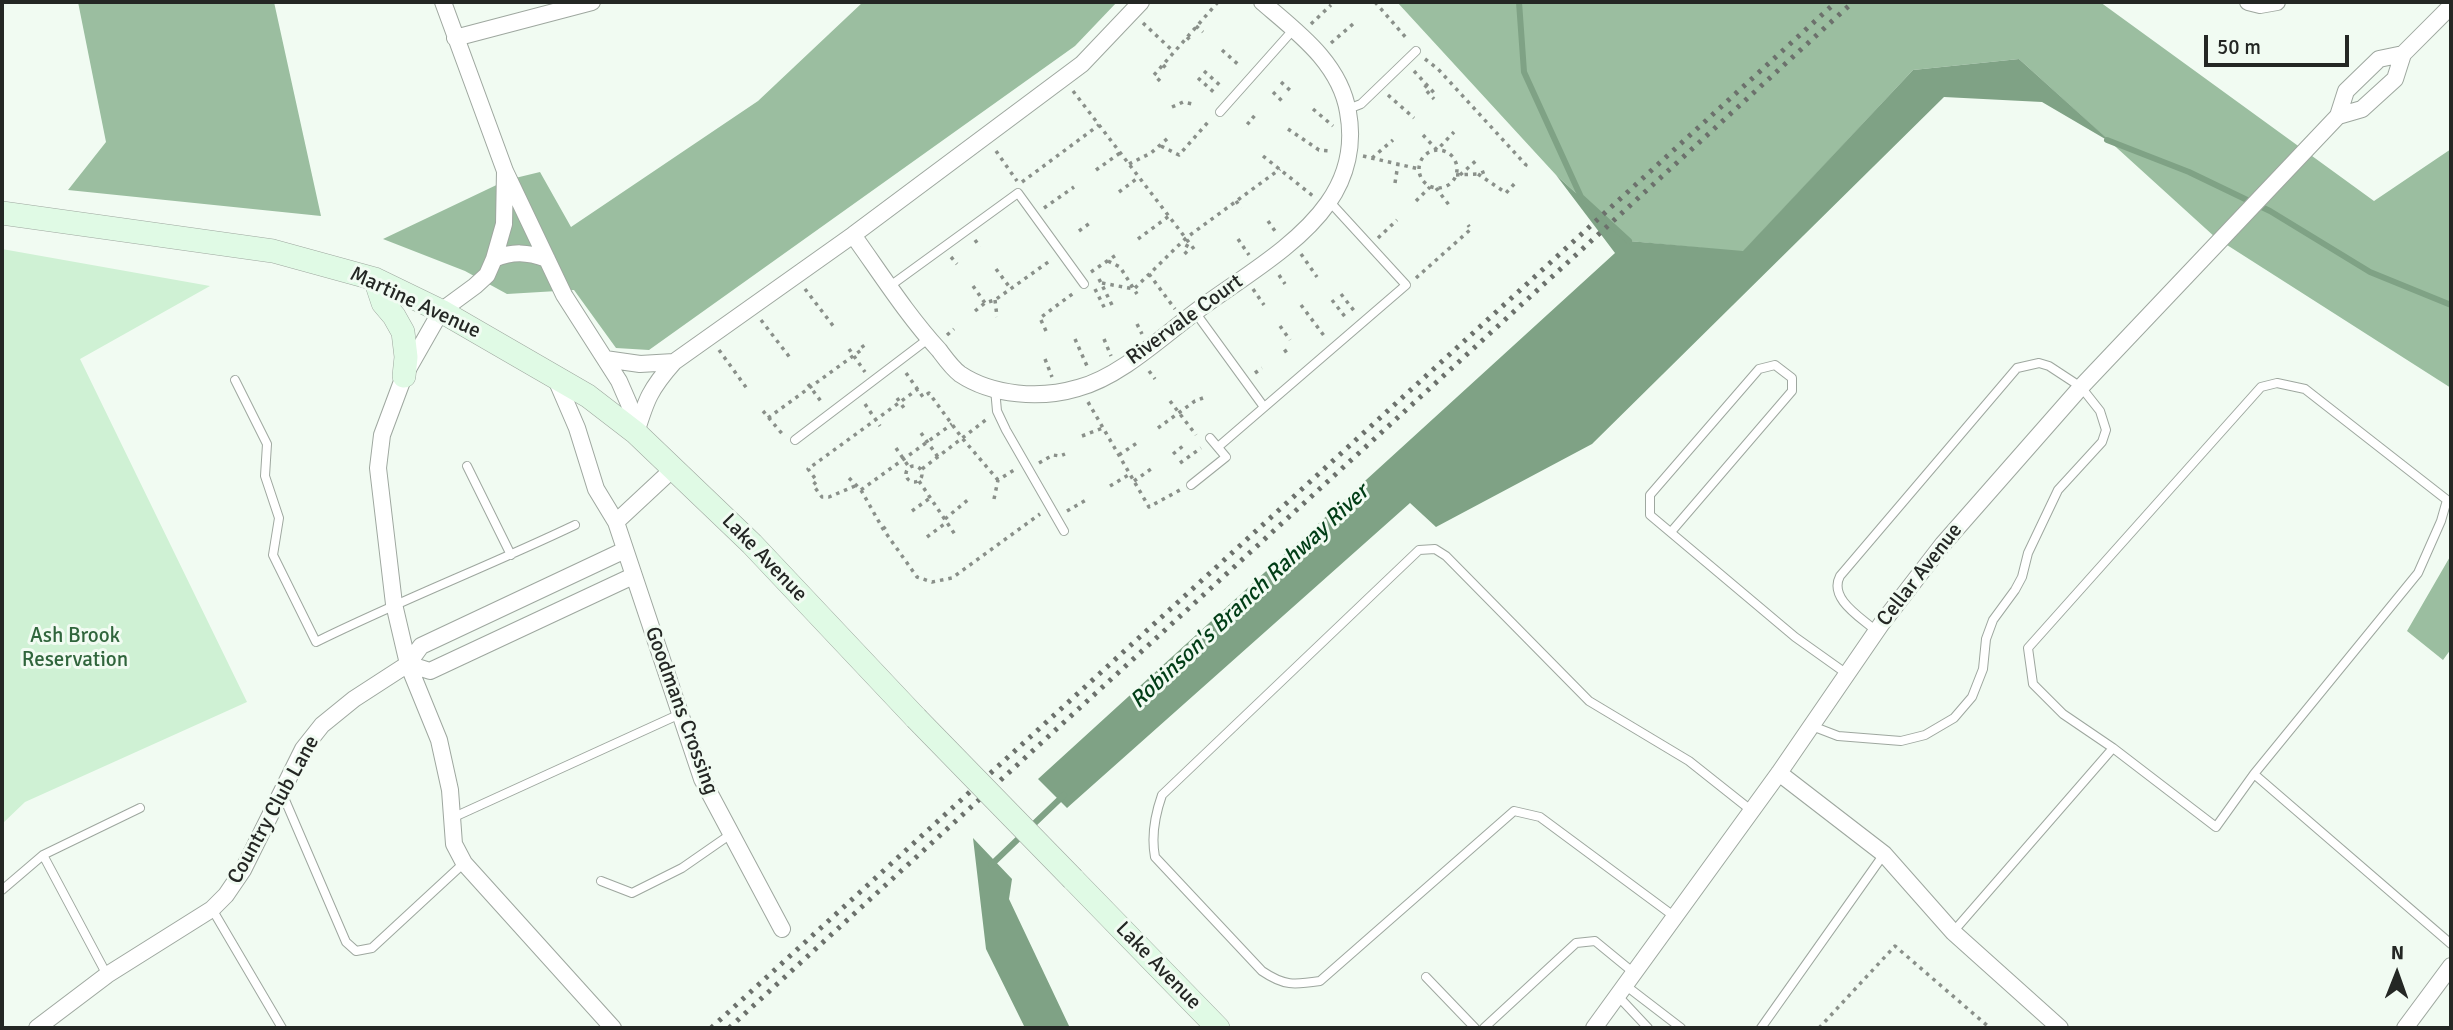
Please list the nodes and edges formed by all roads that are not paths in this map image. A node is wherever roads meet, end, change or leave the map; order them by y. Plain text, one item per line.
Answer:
1 (443, 2) edge
2 (592, 2) edge
3 (1262, 2) edge
4 (2248, 2) edge
5 (2277, 2) edge
6 (2445, 6) edge
7 (1136, 7) edge
8 (1296, 32) junction
9 (455, 38) junction
10 (1416, 51) road end
11 (2403, 54) junction
12 (1348, 109) junction
13 (1220, 112) dead end
14 (2338, 116) junction
15 (505, 171) junction
16 (1327, 203) junction
17 (2, 213) edge
18 (853, 235) junction
19 (494, 259) junction
20 (547, 259) junction
21 (375, 279) junction
22 (1086, 282) road end
23 (890, 286) junction
24 (441, 311) junction
25 (1189, 317) junction
26 (929, 339) junction
27 (605, 359) junction
28 (674, 362) junction
29 (555, 375) junction
30 (404, 376) junction
31 (236, 380) dead end
32 (2081, 387) junction
33 (995, 389) junction
34 (1264, 407) junction
35 (636, 433) junction
36 (795, 440) road end
37 (467, 466) dead end
38 (674, 468) junction
39 (1191, 485) road end
40 (616, 522) junction
41 (575, 525) dead end
42 (1064, 531) dead end
43 (1671, 533) junction
44 (625, 550) junction
45 (511, 555) junction
46 (634, 576) junction
47 (394, 604) junction
48 (1876, 631) junction
49 (408, 664) junction
50 (1847, 674) junction
51 (680, 714) junction
52 (1811, 726) junction
53 (2113, 748) junction
54 (1779, 773) junction
55 (2254, 774) junction
56 (281, 791) junction
57 (140, 808) dead end
58 (1752, 811) junction
59 (452, 818) junction
60 (731, 834) junction
61 (1884, 854) junction
62 (43, 855) junction
63 (464, 863) junction
64 (601, 881) dead end
65 (2, 890) edge
66 (212, 909) junction
67 (1675, 916) junction
68 (782, 929) dead end
69 (1953, 932) junction
70 (2451, 944) edge
71 (2451, 966) edge
72 (107, 975) junction
73 (1426, 977) dead end
74 (1625, 984) junction
75 (37, 1028) edge
76 (282, 1028) edge
77 (612, 1028) edge
78 (1218, 1028) edge
79 (1475, 1028) edge
80 (1484, 1028) edge
81 (1594, 1028) edge
82 (1648, 1028) edge
83 (1681, 1028) edge
84 (1762, 1028) edge
85 (2060, 1028) edge
86 (2405, 1028) edge

1 - 9 street
2 - 9 street
3 - 8 street, Rivervale Court
4 - 5 street
6 - 11 street
7 - 18 street
8 - 12 street, Rivervale Court
8 - 13 lane
9 - 15 street
10 - 12 lane
11 - 14 street
11 - 14 street
12 - 16 street, Rivervale Court
14 - 32 street, Cellar Avenue
15 - 19 street
15 - 20 street
16 - 25 street, Rivervale Court
16 - 34 lane
17 - 21 main road, Martine Avenue
18 - 23 street, Rivervale Court
18 - 28 street
19 - 20 street
19 - 24 street
20 - 27 street
21 - 24 main road, Martine Avenue
21 - 30 main road
22 - 23 lane
23 - 26 street, Rivervale Court
24 - 29 main road, Martine Avenue
24 - 30 street
25 - 33 street, Rivervale Court
25 - 34 lane
26 - 33 street, Rivervale Court
26 - 36 lane
27 - 28 street
27 - 35 street
28 - 35 street
29 - 35 main road, Martine Avenue
29 - 40 street, Goodmans Crossing
30 - 47 street
31 - 47 lane
32 - 48 street, Cellar Avenue
32 - 48 lane
32 - 52 lane
33 - 42 lane
34 - 39 lane
35 - 38 main road, Lake Avenue
37 - 45 lane
38 - 40 street
38 - 78 main road, Lake Avenue, bridge
40 - 44 street, Goodmans Crossing
41 - 45 lane
43 - 43 lane
43 - 50 lane
44 - 46 street, Goodmans Crossing
44 - 49 street, Country Club Lane
45 - 47 lane
46 - 49 street
46 - 51 street, Goodmans Crossing
47 - 49 street
48 - 50 street, Cellar Avenue
49 - 56 street, Country Club Lane
49 - 59 street
50 - 52 street, Cellar Avenue
51 - 59 lane
51 - 60 street, Goodmans Crossing
52 - 54 street, Cellar Avenue
53 - 55 lane
53 - 55 lane
53 - 69 lane
54 - 58 street, Cellar Avenue
54 - 61 street
55 - 70 lane
56 - 63 lane
56 - 66 street, Country Club Lane
57 - 62 lane
58 - 67 street, Cellar Avenue
58 - 67 lane
59 - 63 street
60 - 64 lane
60 - 68 street, Goodmans Crossing
61 - 69 street
61 - 84 lane
62 - 65 lane
62 - 72 lane
63 - 77 street
66 - 72 street, Country Club Lane
66 - 76 lane
67 - 74 street, Cellar Avenue
69 - 85 street
71 - 86 street
72 - 75 street, Country Club Lane
73 - 79 lane
74 - 80 lane
74 - 81 street, Cellar Avenue
74 - 82 lane
74 - 83 lane

